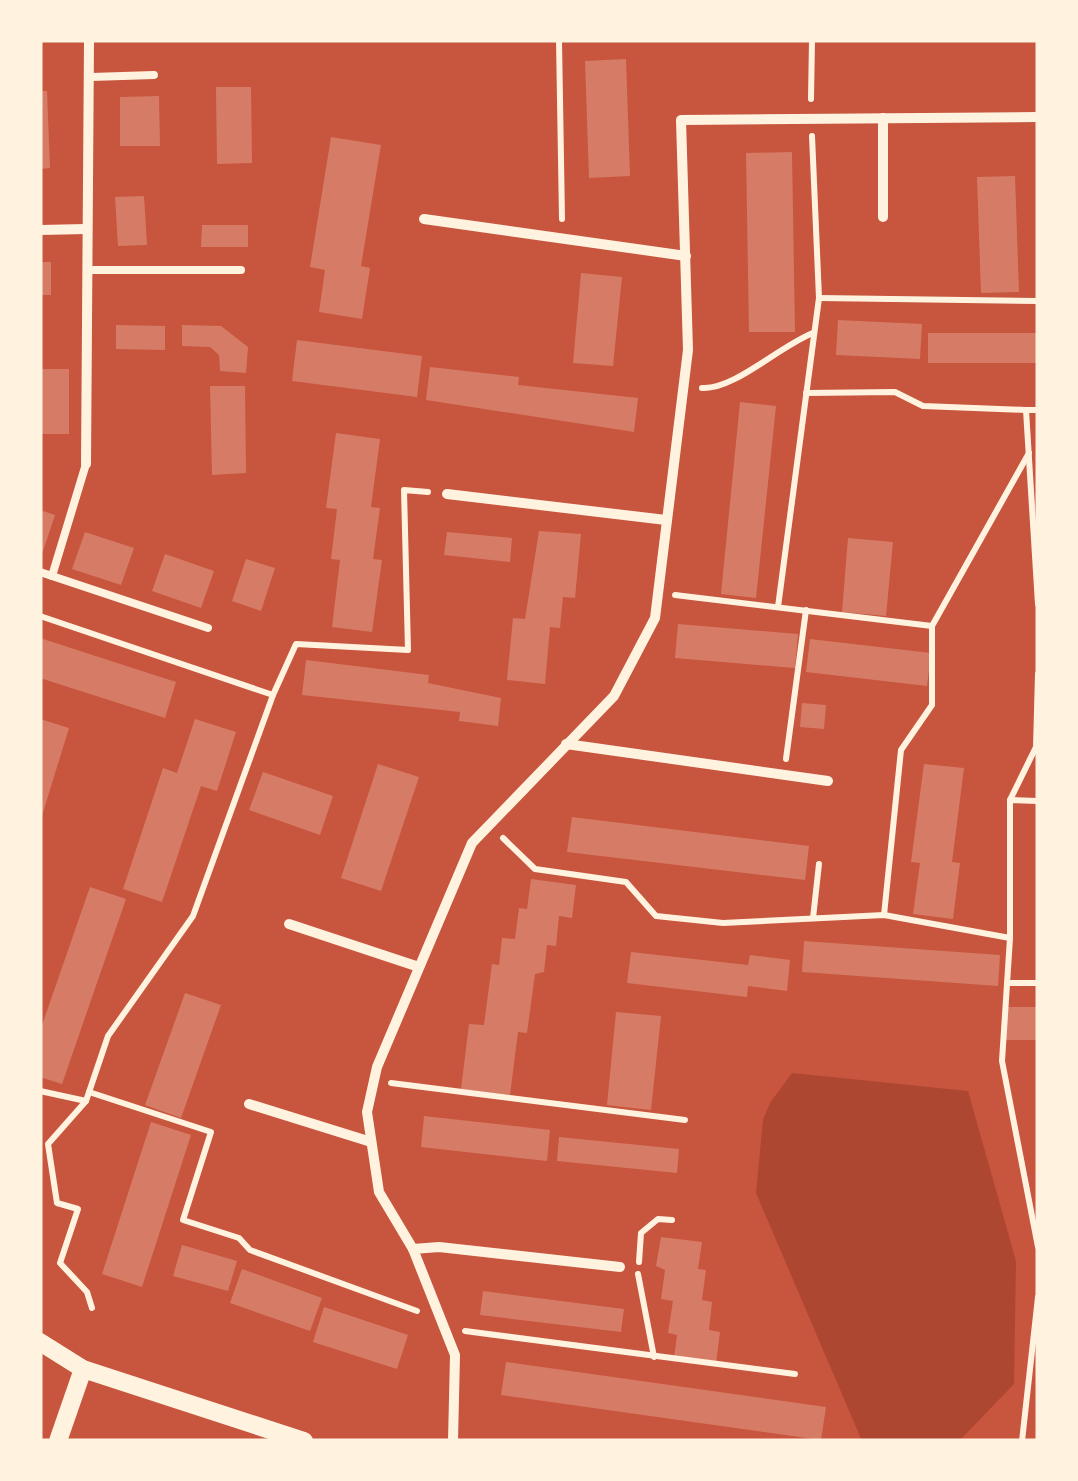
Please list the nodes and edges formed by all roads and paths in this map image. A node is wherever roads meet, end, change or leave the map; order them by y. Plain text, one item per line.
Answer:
1 (89, 40) edge
2 (559, 40) edge
3 (812, 40) edge
4 (154, 75) dead end
5 (91, 77) junction
6 (1038, 116) edge
7 (882, 118) junction
8 (811, 119) junction
9 (882, 217) dead end
10 (424, 220) dead end
11 (40, 230) edge
12 (86, 230) junction
13 (562, 237) junction
14 (686, 256) junction
15 (89, 270) junction
16 (241, 270) dead end
17 (818, 298) junction
18 (1038, 302) edge
19 (814, 333) junction
20 (683, 388) junction
21 (806, 393) junction
22 (1026, 410) junction
23 (1038, 410) edge
24 (1029, 453) junction
25 (86, 464) joint
26 (446, 494) joint
27 (666, 520) junction
28 (40, 572) edge
29 (52, 576) junction
30 (658, 593) junction
31 (1038, 604) edge
32 (778, 606) junction
33 (806, 610) junction
34 (40, 616) edge
35 (932, 626) junction
36 (208, 628) dead end
37 (1038, 674) edge
38 (272, 695) junction
39 (566, 744) junction
40 (784, 775) junction
41 (828, 782) dead end
42 (1010, 800) junction
43 (1038, 801) edge
44 (489, 825) junction
45 (819, 864) dead end
46 (884, 915) junction
47 (813, 918) junction
48 (289, 924) dead end
49 (1010, 938) junction
50 (419, 967) junction
51 (1007, 983) junction
52 (1038, 983) edge
53 (374, 1081) junction
54 (40, 1090) edge
55 (86, 1101) junction
56 (248, 1104) dead end
57 (685, 1120) dead end
58 (368, 1141) junction
59 (672, 1220) dead end
60 (1038, 1248) edge
61 (413, 1249) junction
62 (620, 1267) dead end
63 (1038, 1297) edge
64 (92, 1308) dead end
65 (40, 1342) edge
66 (654, 1357) dead end
67 (82, 1369) junction
68 (58, 1441) edge
69 (304, 1441) edge
70 (454, 1441) edge
71 (1022, 1441) edge

1 - 5 street
2 - 13 path
3 - 8 path
4 - 5 lane
5 - 12 street
6 - 7 street
7 - 8 street
7 - 9 street
8 - 14 street
8 - 17 path
10 - 13 street
11 - 12 street
12 - 15 street
13 - 14 street
14 - 20 street
15 - 16 lane
15 - 25 street
17 - 18 path
17 - 19 path
19 - 20 path
19 - 21 path
20 - 27 street
21 - 22 path
21 - 32 path
22 - 23 path
22 - 24 path
24 - 31 path
24 - 35 path
25 - 29 lane
26 - 27 street
26 - 38 path
27 - 30 street
28 - 29 lane
29 - 36 lane
30 - 32 path
30 - 39 street
32 - 33 path
33 - 35 path
33 - 40 path
34 - 38 path
35 - 46 path
37 - 42 path
38 - 55 path
39 - 40 street
39 - 44 street
40 - 41 street
42 - 43 path
42 - 49 path
44 - 47 path
44 - 50 street
45 - 47 path
46 - 47 path
46 - 49 path
48 - 50 street
49 - 51 path
50 - 53 street
51 - 52 path
51 - 60 path
53 - 57 path
53 - 58 street
54 - 55 path
55 - 64 path
56 - 58 street
58 - 61 street
59 - 66 path
61 - 62 street
61 - 70 street
63 - 71 path
65 - 67 street
67 - 68 street
67 - 69 street

